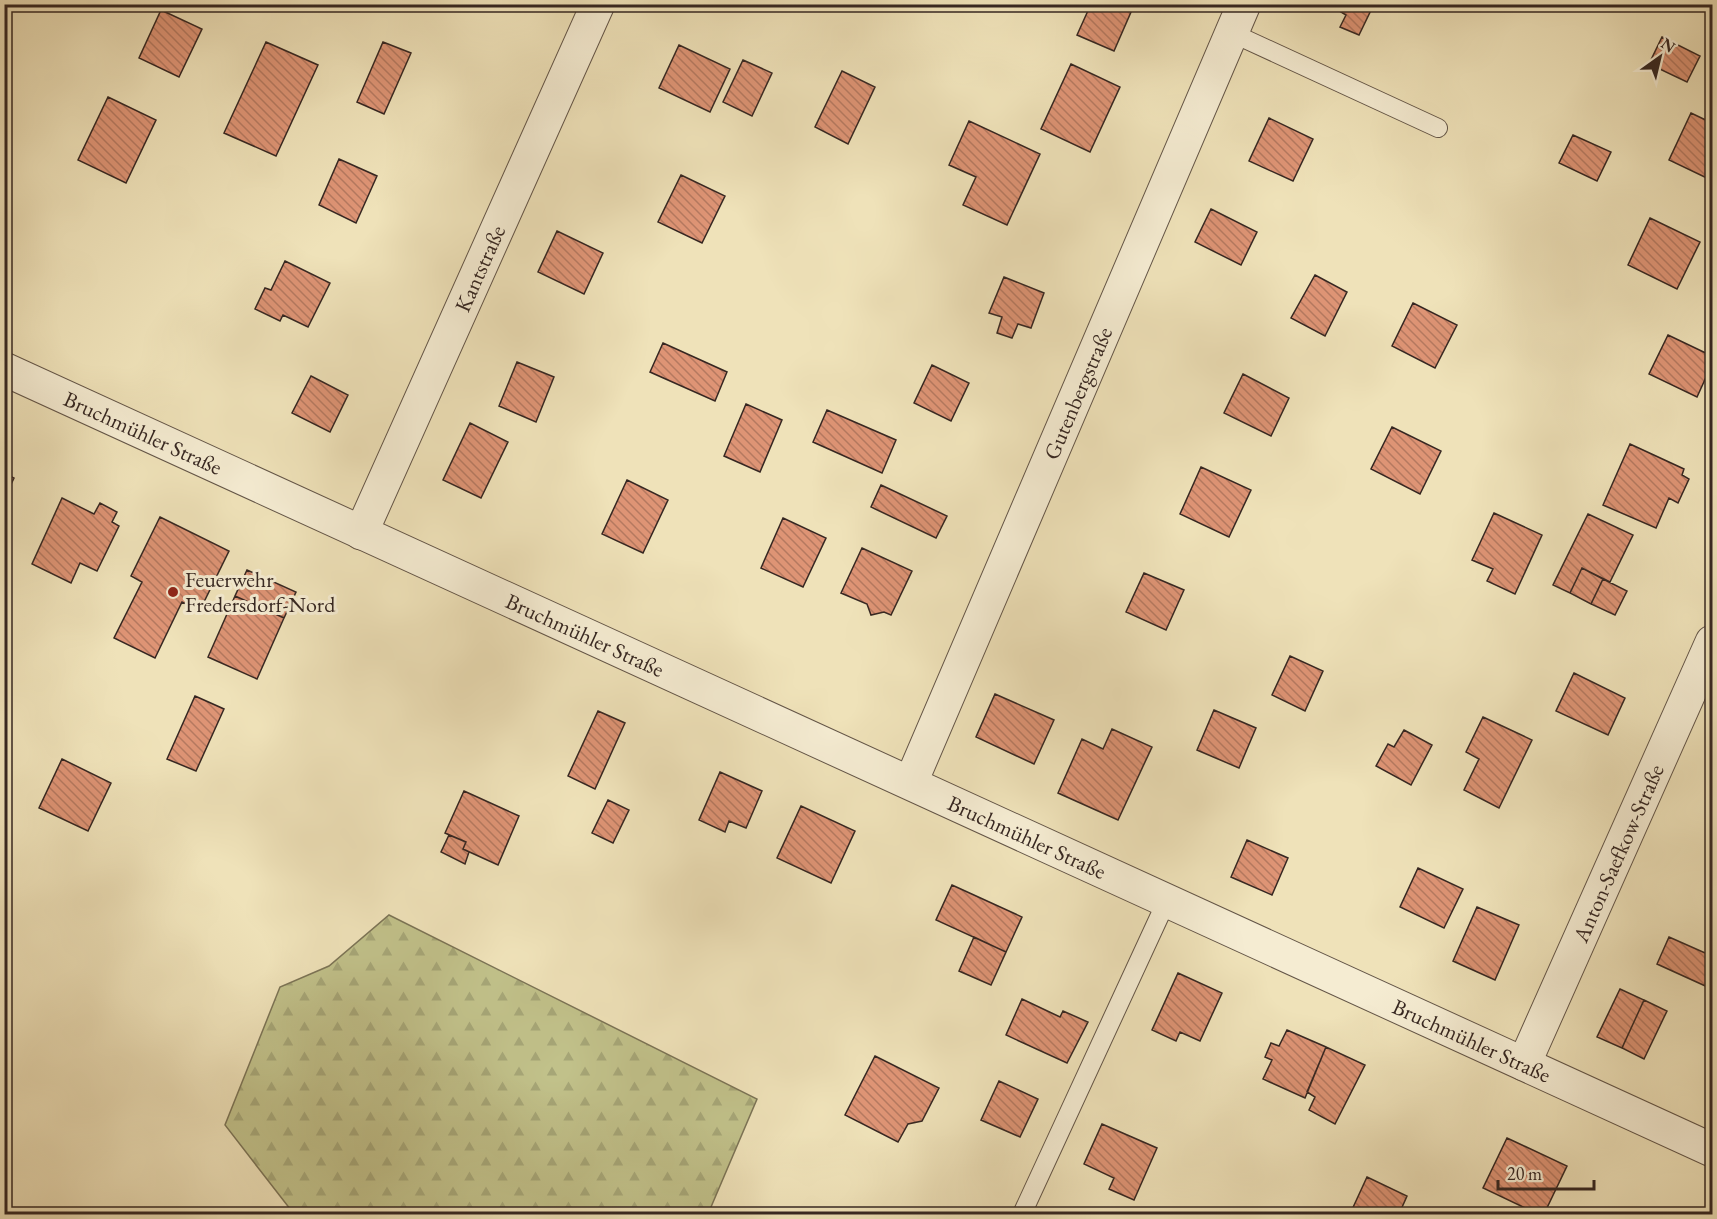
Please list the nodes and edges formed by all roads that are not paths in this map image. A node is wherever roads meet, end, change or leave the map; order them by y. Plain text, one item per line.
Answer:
1 (598, 4) edge
2 (1238, 19) edge
3 (1438, 128) dead end
4 (4, 369) edge
5 (361, 533) junction
6 (1713, 642) edge
7 (911, 782) junction
8 (1167, 900) junction
9 (1524, 1064) junction
10 (1713, 1150) edge
11 (1022, 1215) edge

1 - 5 street, Kantstraße
2 - 3 lane
2 - 7 street, Gutenbergstraße
4 - 5 street, Bruchmühler Straße
5 - 7 street, Bruchmühler Straße
6 - 9 street, Anton-Saefkow-Straße
7 - 8 street, Bruchmühler Straße
8 - 9 street, Bruchmühler Straße
8 - 11 lane
9 - 10 street, Bruchmühler Straße

